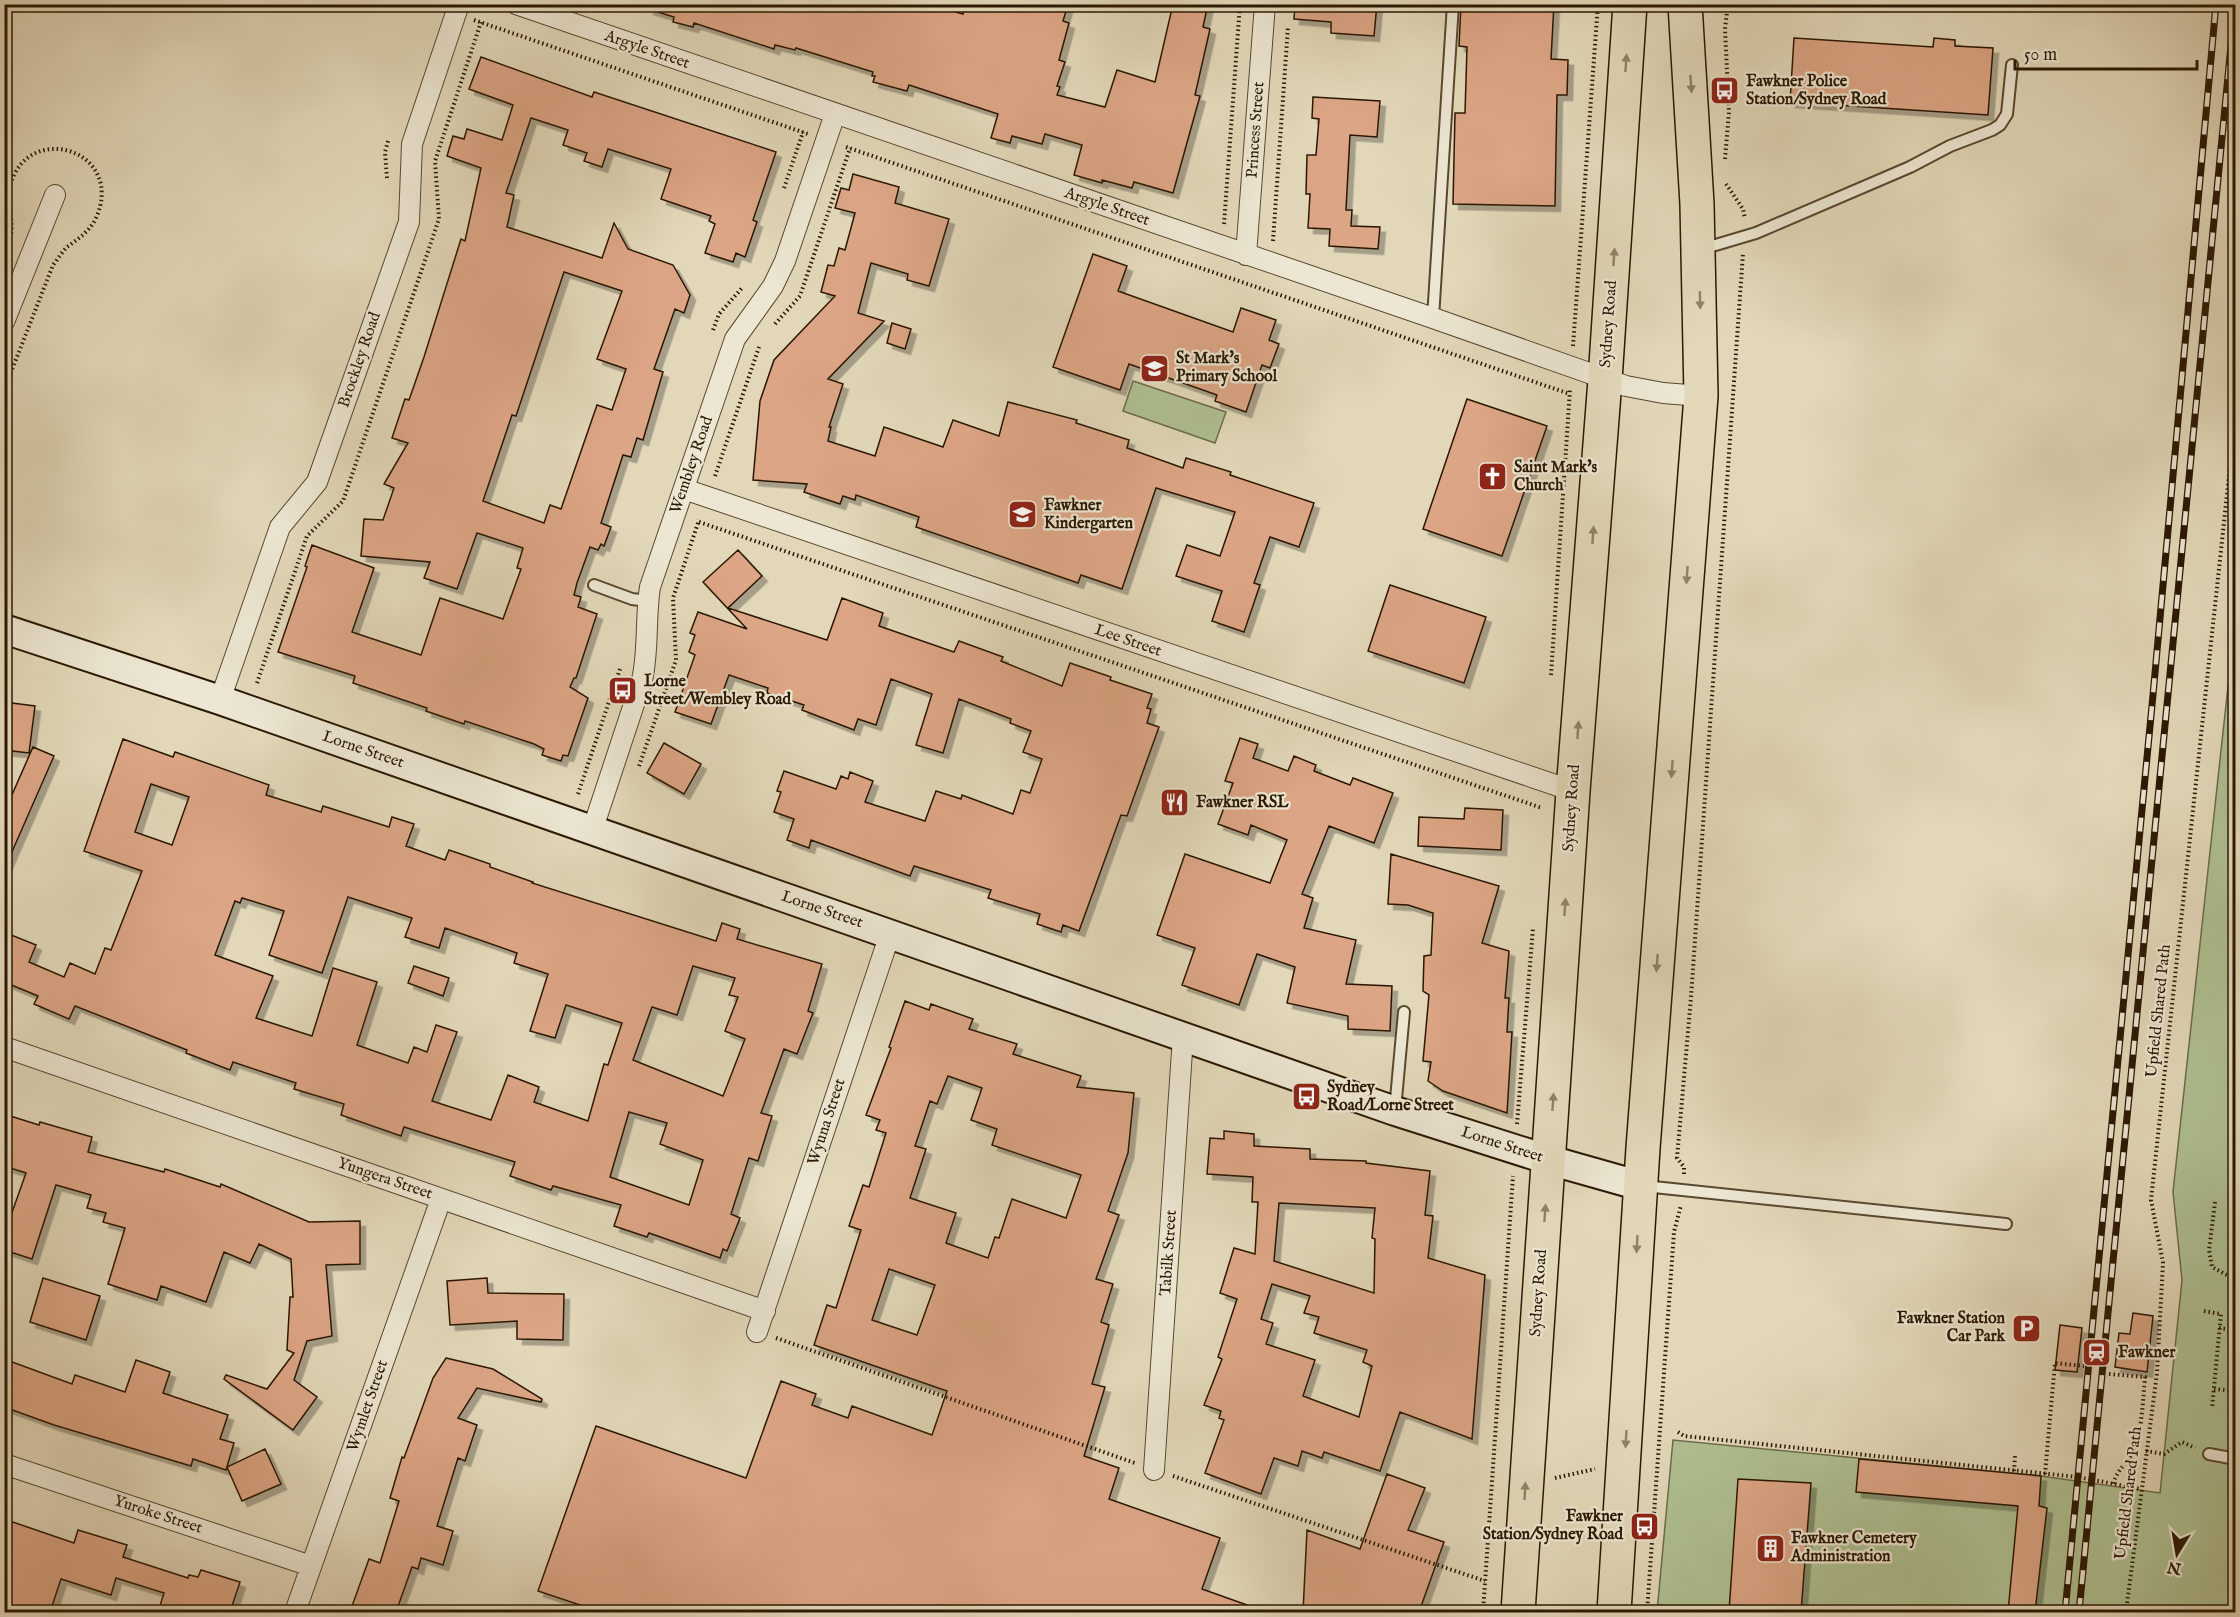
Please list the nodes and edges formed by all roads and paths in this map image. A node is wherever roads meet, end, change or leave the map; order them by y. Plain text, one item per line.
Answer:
1 (516, 4) edge
2 (1240, 4) edge
3 (1265, 4) edge
4 (1453, 4) edge
5 (1598, 4) edge
6 (1630, 4) edge
7 (1685, 4) edge
8 (1728, 4) edge
9 (458, 9) edge
10 (1288, 16) dead end
11 (2012, 64) dead end
12 (835, 114) junction
13 (826, 140) junction
14 (389, 141) dead end
15 (850, 148) junction
16 (1725, 168) dead end
17 (1724, 178) dead end
18 (387, 182) dead end
19 (55, 195) dead end
20 (1224, 225) dead end
21 (1744, 235) junction
22 (1273, 242) dead end
23 (1699, 250) junction
24 (1246, 255) junction
25 (1433, 318) junction
26 (4, 322) edge
27 (769, 331) dead end
28 (761, 340) dead end
29 (1572, 366) junction
30 (1605, 380) junction
31 (1570, 394) junction
32 (1701, 396) junction
33 (2235, 411) edge
34 (684, 489) junction
35 (707, 498) junction
36 (699, 522) junction
37 (594, 585) dead end
38 (648, 601) junction
39 (4, 628) edge
40 (1550, 686) dead end
41 (220, 700) junction
42 (639, 767) dead end
43 (1559, 787) junction
44 (592, 831) junction
45 (1533, 927) dead end
46 (890, 934) junction
47 (1404, 1012) dead end
48 (1183, 1036) junction
49 (4, 1047) edge
50 (1395, 1111) junction
51 (1516, 1149) junction
52 (1549, 1160) junction
53 (1641, 1186) junction
54 (1683, 1191) junction
55 (441, 1199) junction
56 (2215, 1202) dead end
57 (2006, 1224) dead end
58 (2235, 1280) edge
59 (765, 1311) junction
60 (2204, 1311) dead end
61 (2219, 1328) junction
62 (2235, 1330) edge
63 (758, 1332) joint
64 (2084, 1366) dead end
65 (2109, 1374) dead end
66 (2145, 1377) junction
67 (2156, 1378) junction
68 (2214, 1389) junction
69 (2235, 1391) edge
70 (2212, 1408) dead end
71 (1678, 1432) dead end
72 (2145, 1451) junction
73 (2209, 1454) joint
74 (2015, 1456) dead end
75 (2235, 1459) edge
76 (4, 1464) edge
77 (1624, 1467) junction
78 (1155, 1470) junction
79 (2014, 1471) junction
80 (1658, 1472) junction
81 (2045, 1474) junction
82 (1526, 1479) junction
83 (1492, 1480) junction
84 (2113, 1484) junction
85 (2141, 1489) junction
86 (311, 1566) junction
87 (1485, 1581) junction
88 (295, 1612) edge
89 (1483, 1612) edge
90 (1518, 1612) edge
91 (1614, 1612) edge
92 (1647, 1612) edge
93 (2126, 1612) edge

1 - 12 street, Argyle Street
2 - 20 path
3 - 24 street, Princess Street
4 - 25 lane
5 - 29 path
30 -> 6 highway, Sydney Road
7 -> 23 highway
8 - 16 path
9 - 13 path
9 - 41 street, Brockley Road
10 - 22 path
11 - 21 lane
12 - 13 street, Wembley Road
12 - 24 street, Argyle Street
13 - 15 path
13 - 34 street, Wembley Road
14 - 18 path
15 - 27 path
15 - 31 path
17 - 21 path
19 - 26 street
21 - 23 lane
21 - 54 path
23 -> 32 highway
24 - 25 street, Argyle Street
25 - 29 street, Argyle Street
28 - 35 path
29 - 30 street, Argyle Street
29 - 31 path
30 - 32 street, Argyle Street
43 -> 30 highway, Sydney Road
31 - 40 path
32 -> 53 highway
33 - 67 path, Upfield Shared Path
34 - 35 street, Lee Street
34 - 38 street, Wembley Road
35 - 36 path
35 - 43 street, Lee Street
36 - 42 path
36 - 43 path
37 - 38 lane
38 - 44 street, Wembley Road
39 - 41 street, Lorne Street
41 - 44 street, Lorne Street
52 -> 43 highway, Sydney Road
44 - 46 street, Lorne Street
45 - 51 path
46 - 48 street, Lorne Street
46 - 59 street, Wyuna Street
47 - 50 lane
48 - 50 street, Lorne Street
48 - 78 street, Tabilk Street
49 - 55 street, Yungera Street
50 - 51 street, Lorne Street
51 - 52 street, Lorne Street
51 - 83 path
52 - 53 street, Lorne Street
82 -> 52 highway, Sydney Road
53 - 54 lane
53 -> 77 highway
54 - 57 lane
54 - 80 path
55 - 59 street, Yungera Street
55 - 86 street, Wymlet Street
56 - 58 path
59 - 63 street, Wyuna Street
60 - 61 path
61 - 62 path
61 - 68 path
63 - 78 path
64 - 81 path
65 - 66 path
66 - 67 path
66 - 84 path
67 - 72 path, Upfield Shared Path
68 - 69 path
68 - 70 path
71 - 79 path
72 - 73 path
72 - 85 path, Upfield Shared Path
73 - 75 lane
74 - 79 path
76 - 86 street, Yuroke Street
77 - 80 path
77 - 82 path
77 - 91 highway
78 - 87 path
79 - 81 path
80 - 92 path
81 - 84 path
82 - 83 path
90 -> 82 highway, Sydney Road
83 - 87 path
84 - 85 path
85 - 93 path, Upfield Shared Path
86 - 88 street, Wymlet Street
87 - 89 path

